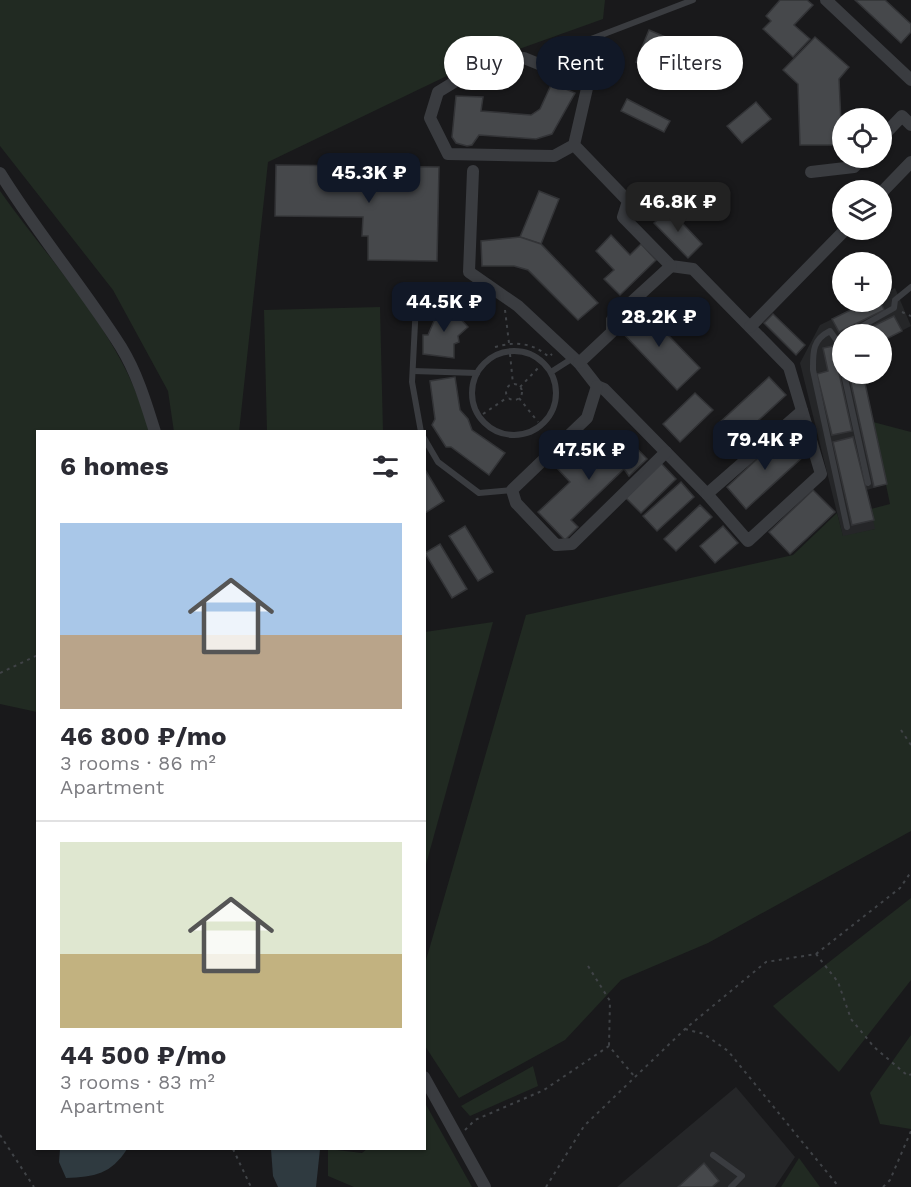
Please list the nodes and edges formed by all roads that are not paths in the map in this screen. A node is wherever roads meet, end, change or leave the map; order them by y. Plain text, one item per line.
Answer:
1 (693, 0) edge
2 (826, 0) edge
3 (599, 36) edge
4 (911, 80) edge
5 (911, 125) edge
6 (892, 126) edge
7 (574, 145) junction
8 (911, 162) edge
9 (846, 168) edge
10 (473, 171) dead end
11 (812, 172) dead end
12 (0, 173) edge
13 (892, 182) edge
14 (835, 240) edge
15 (671, 266) junction
16 (911, 287) edge
17 (498, 292) junction
18 (866, 324) edge
19 (750, 327) junction
20 (832, 333) edge
21 (576, 361) junction
22 (413, 371) junction
23 (551, 372) junction
24 (477, 373) junction
25 (846, 384) edge
26 (597, 386) junction
27 (802, 411) junction
28 (154, 430) edge
29 (421, 430) edge
30 (426, 441) edge
31 (666, 452) junction
32 (868, 483) dead end
33 (512, 490) junction
34 (707, 494) junction
35 (847, 527) dead end
36 (426, 1080) edge
37 (713, 1155) dead end
38 (485, 1187) edge
39 (731, 1187) edge

1 - 3 lane
2 - 4 street
5 - 6 street
7 - 7 street
7 - 15 street
8 - 13 street
9 - 11 street
10 - 17 street
12 - 28 street
14 - 19 street
15 - 19 street
15 - 21 street
16 - 18 lane
17 - 21 street
17 - 22 lane
19 - 27 street
20 - 35 lane
21 - 23 lane
21 - 26 street
22 - 24 lane
22 - 29 lane
23 - 24 lane
23 - 24 lane
25 - 32 lane
26 - 31 street
26 - 33 street
27 - 34 street
27 - 34 street
30 - 33 lane
31 - 33 street
31 - 34 street
36 - 38 street
37 - 39 lane

